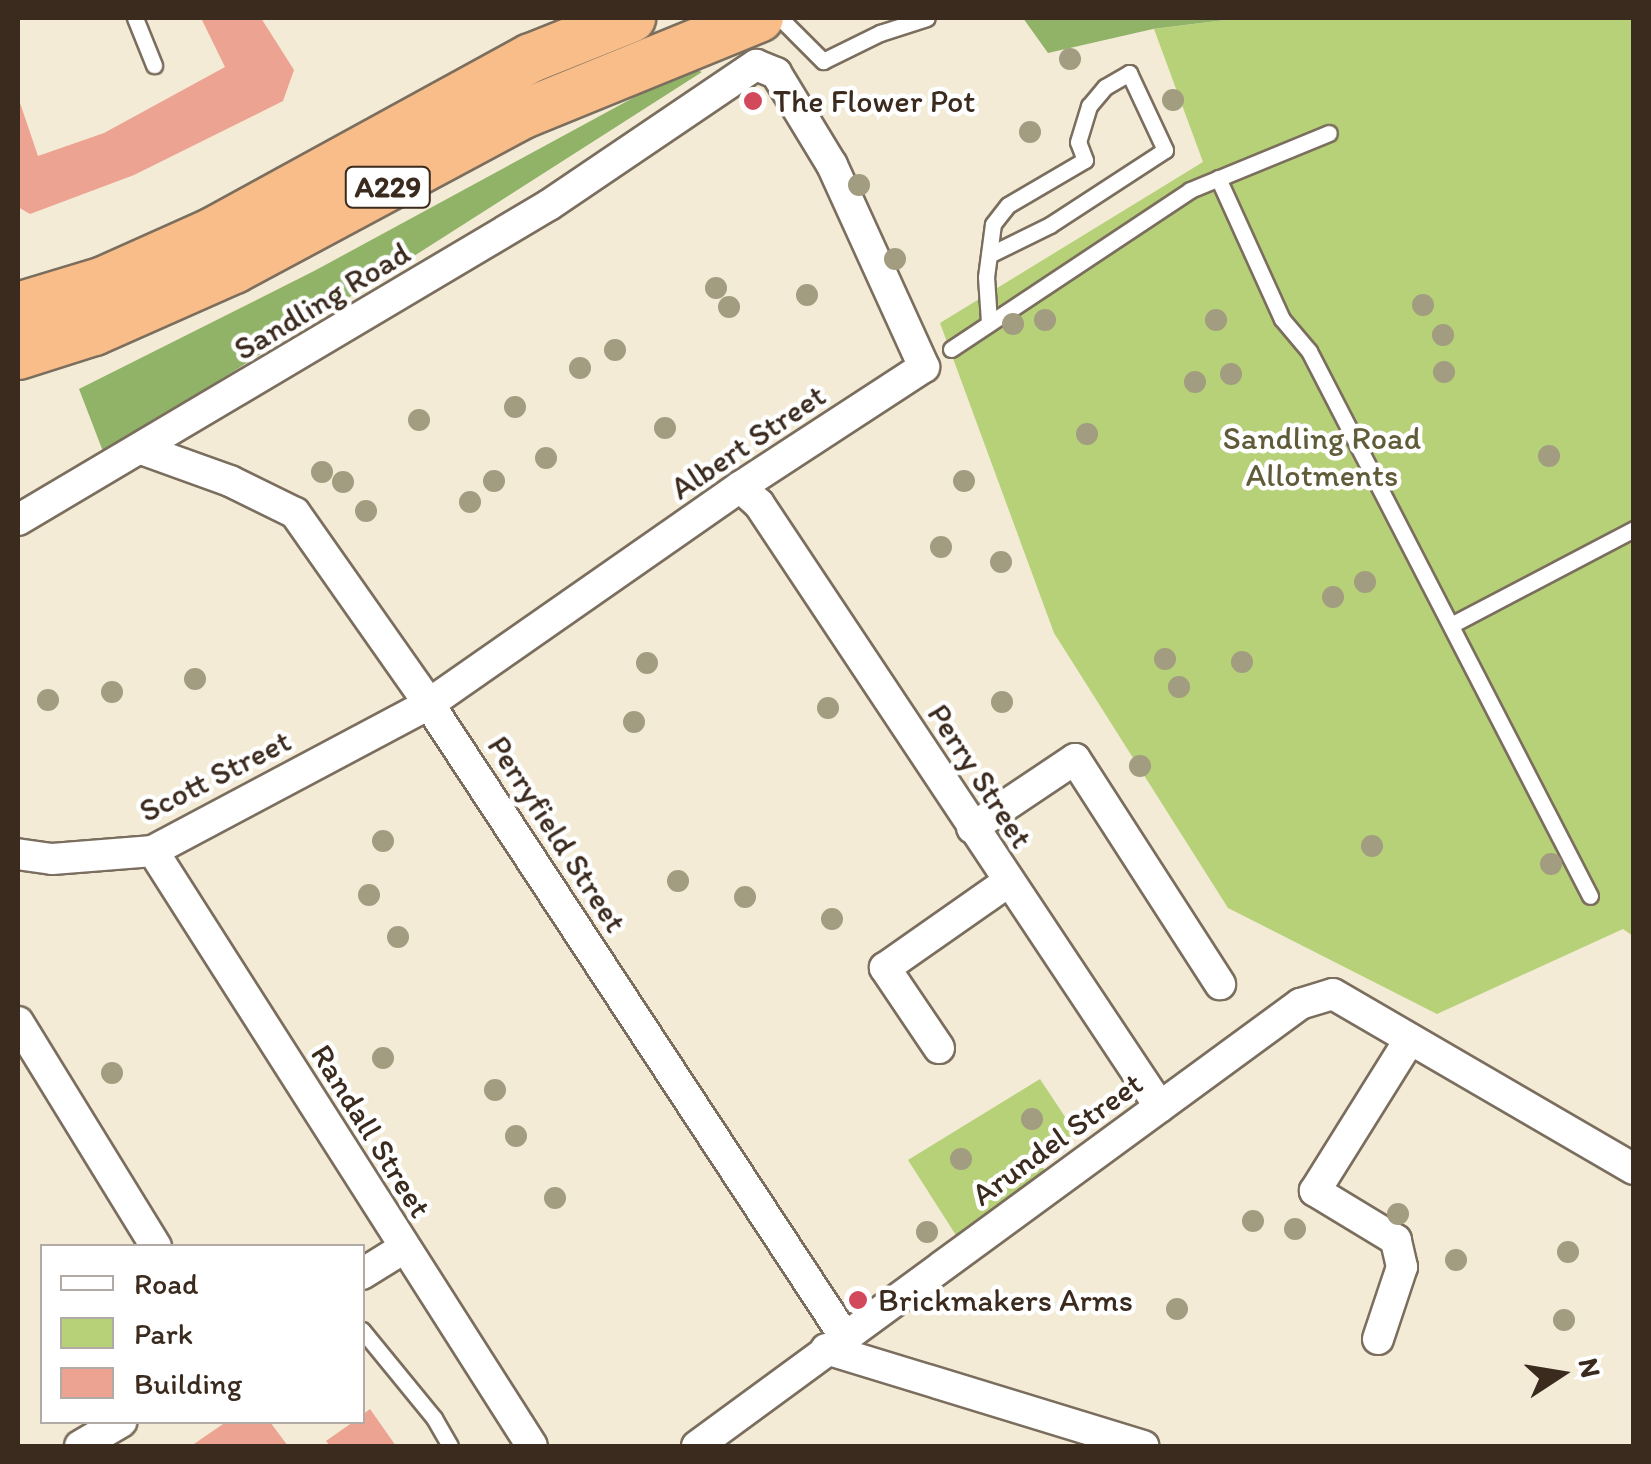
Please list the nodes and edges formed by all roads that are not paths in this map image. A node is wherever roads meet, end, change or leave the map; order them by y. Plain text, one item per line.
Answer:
1 (135, 18) edge
2 (631, 18) edge
3 (759, 18) edge
4 (780, 18) edge
5 (927, 18) edge
6 (154, 65) dead end
7 (1329, 133) dead end
8 (1218, 178) junction
9 (989, 254) junction
10 (18, 307) edge
11 (989, 322) junction
12 (18, 355) edge
13 (924, 367) junction
14 (142, 449) junction
15 (740, 488) junction
16 (18, 520) edge
17 (1634, 529) edge
18 (1450, 625) junction
19 (429, 704) junction
20 (972, 828) junction
21 (153, 851) junction
22 (18, 854) edge
23 (1008, 882) junction
24 (1590, 896) dead end
25 (1220, 984) dead end
26 (18, 1022) edge
27 (1410, 1039) junction
28 (939, 1048) dead end
29 (1160, 1107) junction
30 (1634, 1169) edge
31 (155, 1244) edge
32 (404, 1248) junction
33 (365, 1272) edge
34 (365, 1334) edge
35 (1378, 1339) dead end
36 (836, 1343) junction
37 (120, 1431) edge
38 (80, 1446) edge
39 (450, 1446) edge
40 (532, 1446) edge
41 (697, 1446) edge
42 (1144, 1446) edge

1 - 6 lane
2 - 10 highway, A229
3 - 12 highway, A229
4 - 5 lane
7 - 8 lane
8 - 11 lane
8 - 18 lane
9 - 9 lane
9 - 11 lane
11 - 13 lane
13 - 14 street, Sandling Road
13 - 15 street, Albert Street
14 - 16 street, Sandling Road
14 - 19 street, Perryfield Street
15 - 19 street, Albert Street
15 - 20 street, Perry Street
17 - 18 lane
18 - 24 lane
19 - 21 street, Scott Street
19 - 36 street, Perryfield Street
20 - 23 street, Perry Street
20 - 25 street
21 - 22 street, Scott Street
21 - 32 street, Randall Street
23 - 28 street
23 - 29 street, Perry Street
26 - 31 street
27 - 29 street, Arundel Street
27 - 30 street
27 - 35 street
29 - 36 street, Arundel Street
32 - 33 street
32 - 40 street, Randall Street
34 - 39 lane
36 - 41 street, Arundel Street
36 - 42 street
37 - 38 street

